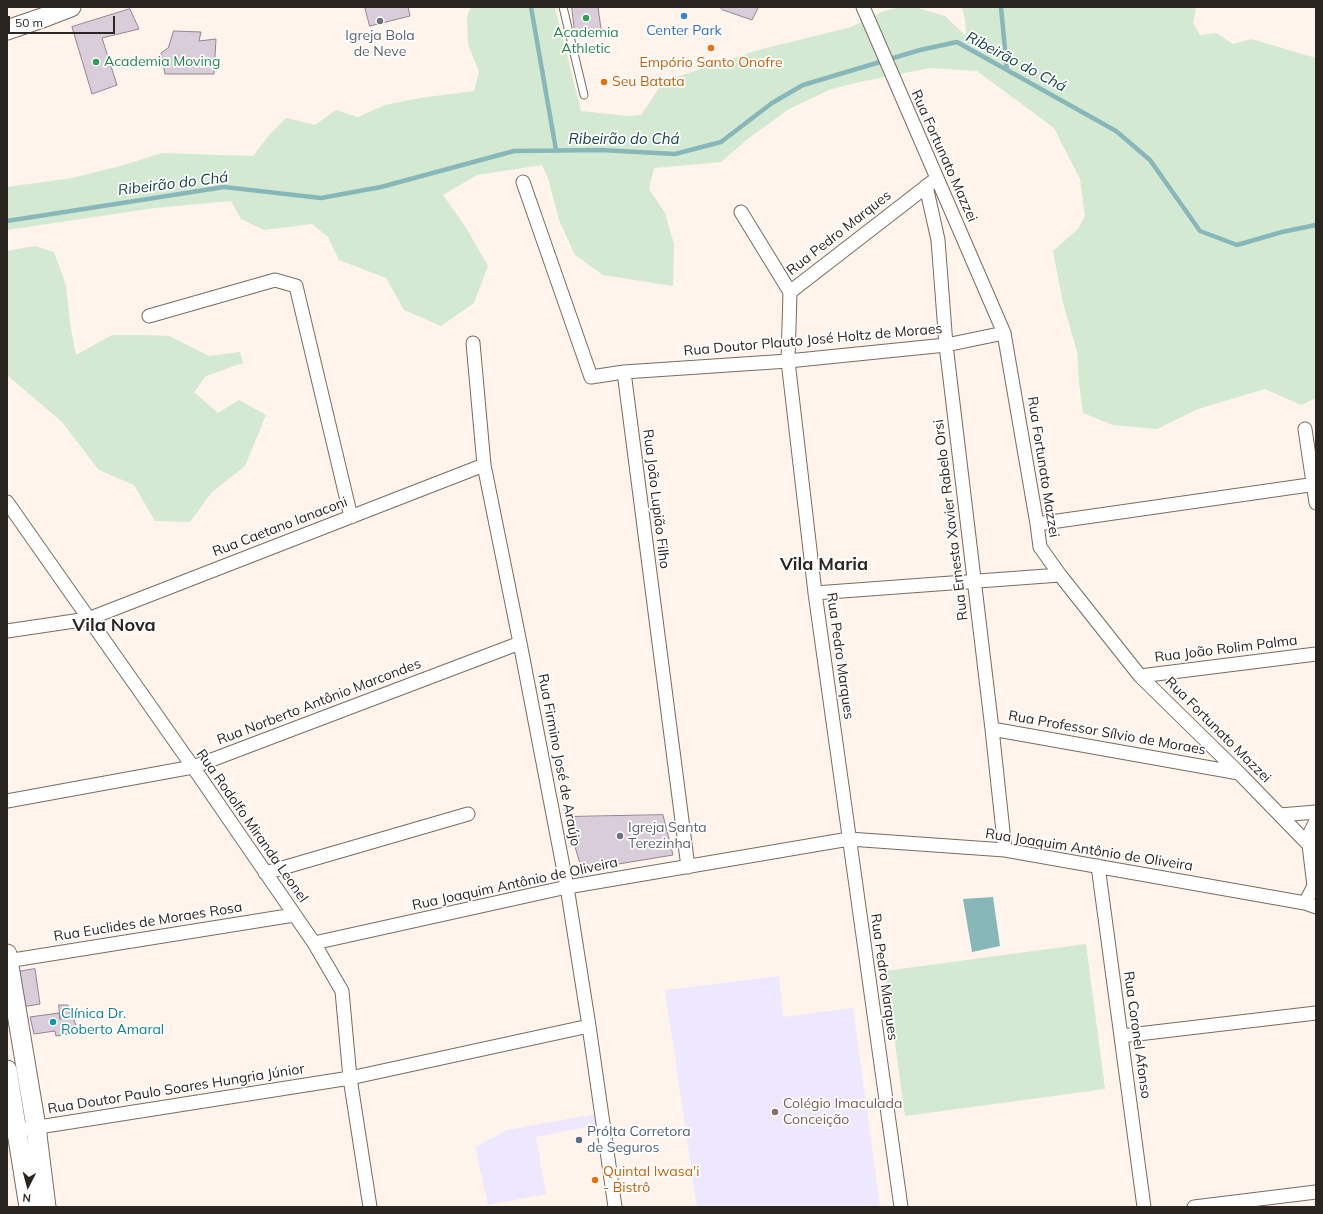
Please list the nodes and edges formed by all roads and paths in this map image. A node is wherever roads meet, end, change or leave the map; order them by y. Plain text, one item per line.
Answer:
1 (71, 7) edge
2 (563, 7) edge
3 (863, 7) edge
4 (7, 30) edge
5 (584, 95) dead end
6 (523, 182) dead end
7 (931, 182) junction
8 (741, 212) dead end
9 (790, 292) junction
10 (149, 316) dead end
11 (1004, 333) junction
12 (473, 343) dead end
13 (946, 345) junction
14 (788, 361) junction
15 (624, 372) junction
16 (1305, 429) dead end
17 (484, 465) junction
18 (1314, 484) edge
19 (7, 502) edge
20 (1316, 503) edge
21 (351, 517) junction
22 (1037, 524) junction
23 (1060, 575) junction
24 (974, 580) junction
25 (815, 593) junction
26 (88, 618) junction
27 (7, 630) edge
28 (520, 643) junction
29 (1316, 654) edge
30 (1140, 676) junction
31 (992, 729) junction
32 (193, 767) junction
33 (1239, 773) junction
34 (7, 801) edge
35 (1316, 812) edge
36 (468, 814) dead end
37 (1280, 815) junction
38 (1316, 821) edge
39 (849, 839) junction
40 (1309, 845) junction
41 (1005, 850) junction
42 (1098, 866) junction
43 (688, 867) junction
44 (265, 874) junction
45 (567, 887) junction
46 (1310, 905) edge
47 (294, 915) junction
48 (314, 943) junction
49 (7, 958) edge
50 (1316, 1013) edge
51 (589, 1026) junction
52 (1121, 1036) junction
53 (7, 1070) edge
54 (350, 1078) junction
55 (36, 1127) junction
56 (12, 1131) edge
57 (1316, 1192) edge
58 (29, 1207) edge
59 (46, 1207) edge
60 (370, 1207) edge
61 (615, 1207) edge
62 (900, 1207) edge
63 (1144, 1207) edge
64 (1194, 1207) edge

1 - 4 main road
2 - 5 lane
3 - 7 street, Rua Fortunato Mazzei
6 - 15 street
7 - 9 street, Rua Pedro Marques
7 - 11 street, Rua Fortunato Mazzei
7 - 13 street, Rua Ernesta Xavier Rabelo Orsi
8 - 9 street
9 - 14 street, Rua Pedro Marques
10 - 21 street
11 - 13 street, Rua Doutor Plauto José Holtz de Moraes
11 - 22 street, Rua Fortunato Mazzei
12 - 17 street, Rua Firmino José de Araújo
13 - 14 street, Rua Doutor Plauto José Holtz de Moraes
13 - 24 street, Rua Ernesta Xavier Rabelo Orsi
14 - 15 street, Rua Doutor Plauto José Holtz de Moraes
14 - 25 street, Rua Pedro Marques
15 - 43 street, Rua João Lupião Filho
16 - 18 street
17 - 21 street, Rua Caetano Ianaconi
17 - 28 street, Rua Firmino José de Araújo
18 - 20 street
18 - 22 street
19 - 26 street, Rua Rodolfo Miranda Leonel
21 - 26 street, Rua Caetano Ianaconi
22 - 23 street, Rua Fortunato Mazzei
23 - 24 street
23 - 30 street, Rua Fortunato Mazzei
24 - 25 street
24 - 31 street, Rua Ernesta Xavier Rabelo Orsi
25 - 39 street, Rua Pedro Marques
26 - 27 street, Rua Caetano Ianaconi
26 - 32 street, Rua Rodolfo Miranda Leonel
28 - 32 street, Rua Norberto Antônio Marcondes
28 - 45 street, Rua Firmino José de Araújo
29 - 30 street, Rua João Rolim Palma
30 - 33 street, Rua Fortunato Mazzei
31 - 33 street, Rua Professor Sílvio de Moraes
31 - 41 street, Rua Ernesta Xavier Rabelo Orsi
32 - 34 street, Rua Norberto Antônio Marcondes
32 - 44 street, Rua Rodolfo Miranda Leonel
33 - 37 street, Rua Fortunato Mazzei
35 - 37 street
36 - 44 street
37 - 40 street, Rua Fortunato Mazzei
38 - 40 street
39 - 41 street, Rua Joaquim Antônio de Oliveira
39 - 43 street, Rua Joaquim Antônio de Oliveira
39 - 62 street, Rua Pedro Marques
40 - 46 street
41 - 42 street, Rua Joaquim Antônio de Oliveira
42 - 46 street, Rua Joaquim Antônio de Oliveira
42 - 52 street, Rua Coronel Afonso
43 - 45 street, Rua Joaquim Antônio de Oliveira
44 - 47 street, Rua Rodolfo Miranda Leonel
45 - 48 street, Rua Joaquim Antônio de Oliveira
45 - 51 street, Rua Firmino José de Araújo
47 - 48 street, Rua Rodolfo Miranda Leonel
47 - 49 street, Rua Euclides de Moraes Rosa
48 - 54 street, Rua Rodolfo Miranda Leonel
49 - 55 main road
50 - 52 street
51 - 54 street, Rua Doutor Paulo Soares Hungria Júnior
51 - 61 street, Rua Firmino José de Araújo
52 - 63 street, Rua Coronel Afonso
53 - 56 main road
54 - 55 street, Rua Doutor Paulo Soares Hungria Júnior
54 - 60 street, Rua Rodolfo Miranda Leonel
55 - 56 street, Rua Doutor Paulo Soares Hungria Júnior
55 - 59 main road
56 - 58 main road
57 - 64 street

